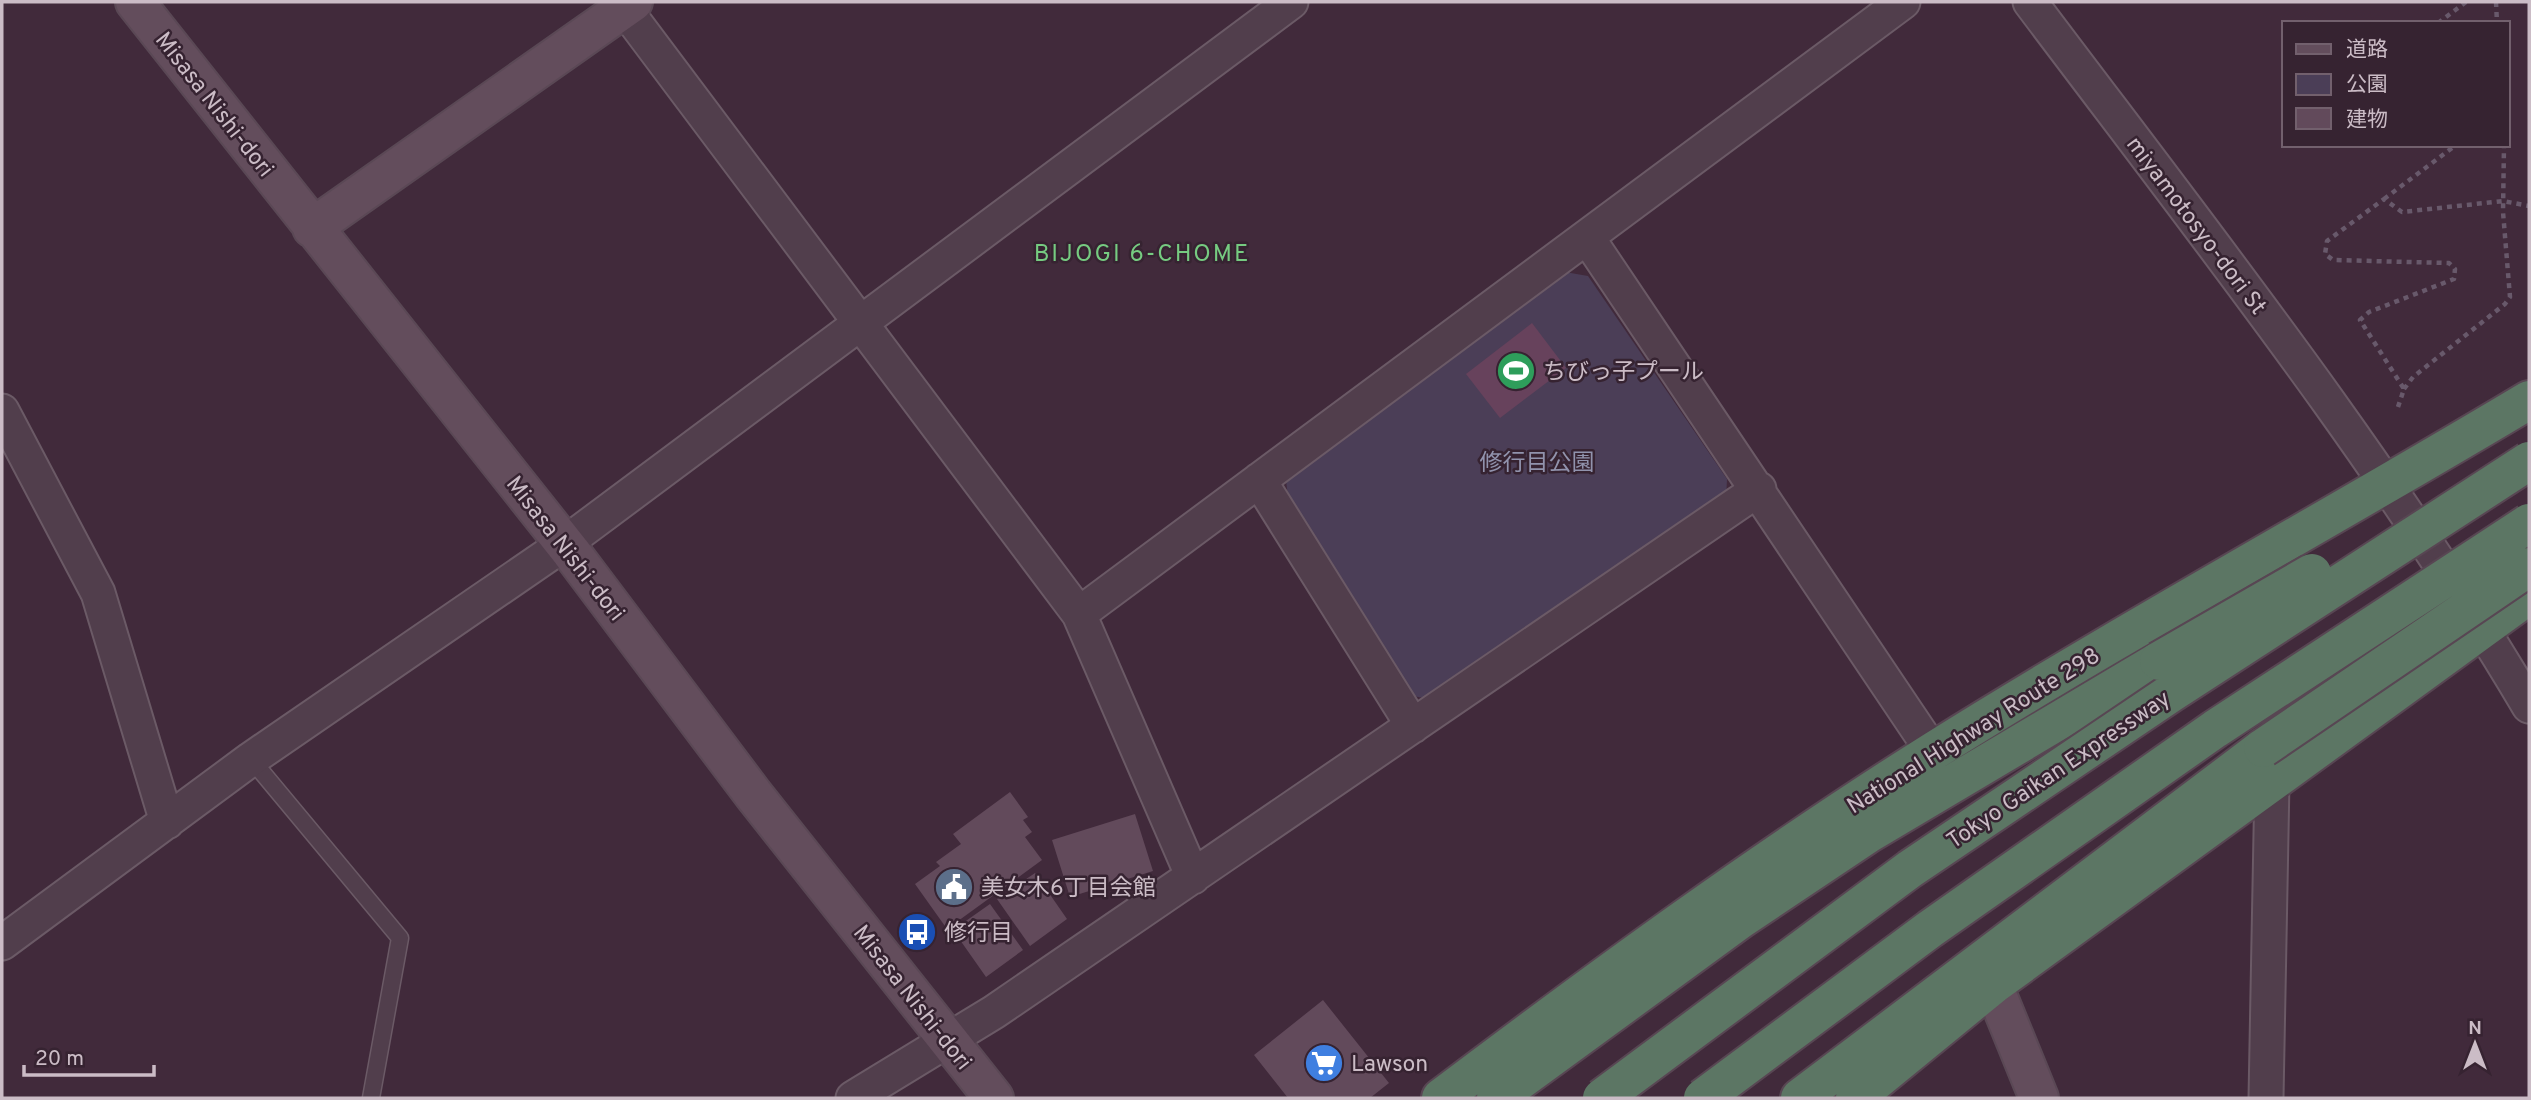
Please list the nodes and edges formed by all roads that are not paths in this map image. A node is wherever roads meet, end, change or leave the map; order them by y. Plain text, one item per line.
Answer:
1 (135, 2) edge
2 (1291, 2) edge
3 (1903, 2) edge
4 (2030, 2) edge
5 (629, 5) edge
6 (312, 228) junction
7 (1587, 237) junction
8 (861, 322) junction
9 (2529, 400) edge
10 (2, 411) edge
11 (2529, 436) edge
12 (2529, 461) edge
13 (1259, 480) junction
14 (2387, 485) junction
15 (1759, 489) junction
16 (2529, 523) edge
17 (565, 544) junction
18 (2529, 567) edge
19 (2529, 595) edge
20 (1079, 614) junction
21 (2482, 627) junction
22 (2529, 706) edge
23 (1413, 726) junction
24 (1933, 752) junction
25 (251, 760) junction
26 (2272, 781) junction
27 (167, 822) junction
28 (1193, 877) junction
29 (2, 943) edge
30 (1993, 985) junction
31 (947, 1041) junction
32 (371, 1098) edge
33 (853, 1098) edge
34 (994, 1098) edge
35 (1441, 1098) edge
36 (1496, 1098) edge
37 (1602, 1098) edge
38 (1703, 1098) edge
39 (1800, 1098) edge
40 (1855, 1098) edge
41 (2039, 1098) edge
42 (2266, 1098) edge

1 - 6 street, Misasa Nishi-dori
2 - 8 street
3 - 7 street
4 - 14 street, miyamotosyo-dori St
5 - 6 street
5 - 8 street
6 - 17 street, Misasa Nishi-dori
7 - 13 street
7 - 15 street
8 - 17 street
8 - 20 street
9 - 14 highway, National Highway Route 298
10 - 27 street
11 - 36 highway, bridge
12 - 37 highway, Tokyo Gaikan Expressway, bridge
13 - 20 street
13 - 23 street
14 - 21 street, miyamotosyo-dori St
14 - 24 highway, National Highway Route 298
15 - 23 street
15 - 24 street
16 - 38 highway, bridge
17 - 25 street
17 - 31 street, Misasa Nishi-dori
18 - 39 highway, bridge
19 - 21 highway
20 - 28 street
21 - 22 street, miyamotosyo-dori St
21 - 26 highway
23 - 28 street
24 - 35 highway, National Highway Route 298
25 - 27 street
25 - 32 lane
26 - 30 highway
26 - 42 street
27 - 29 street
28 - 31 street
30 - 40 highway
30 - 41 street
31 - 33 street
31 - 34 street, Misasa Nishi-dori

